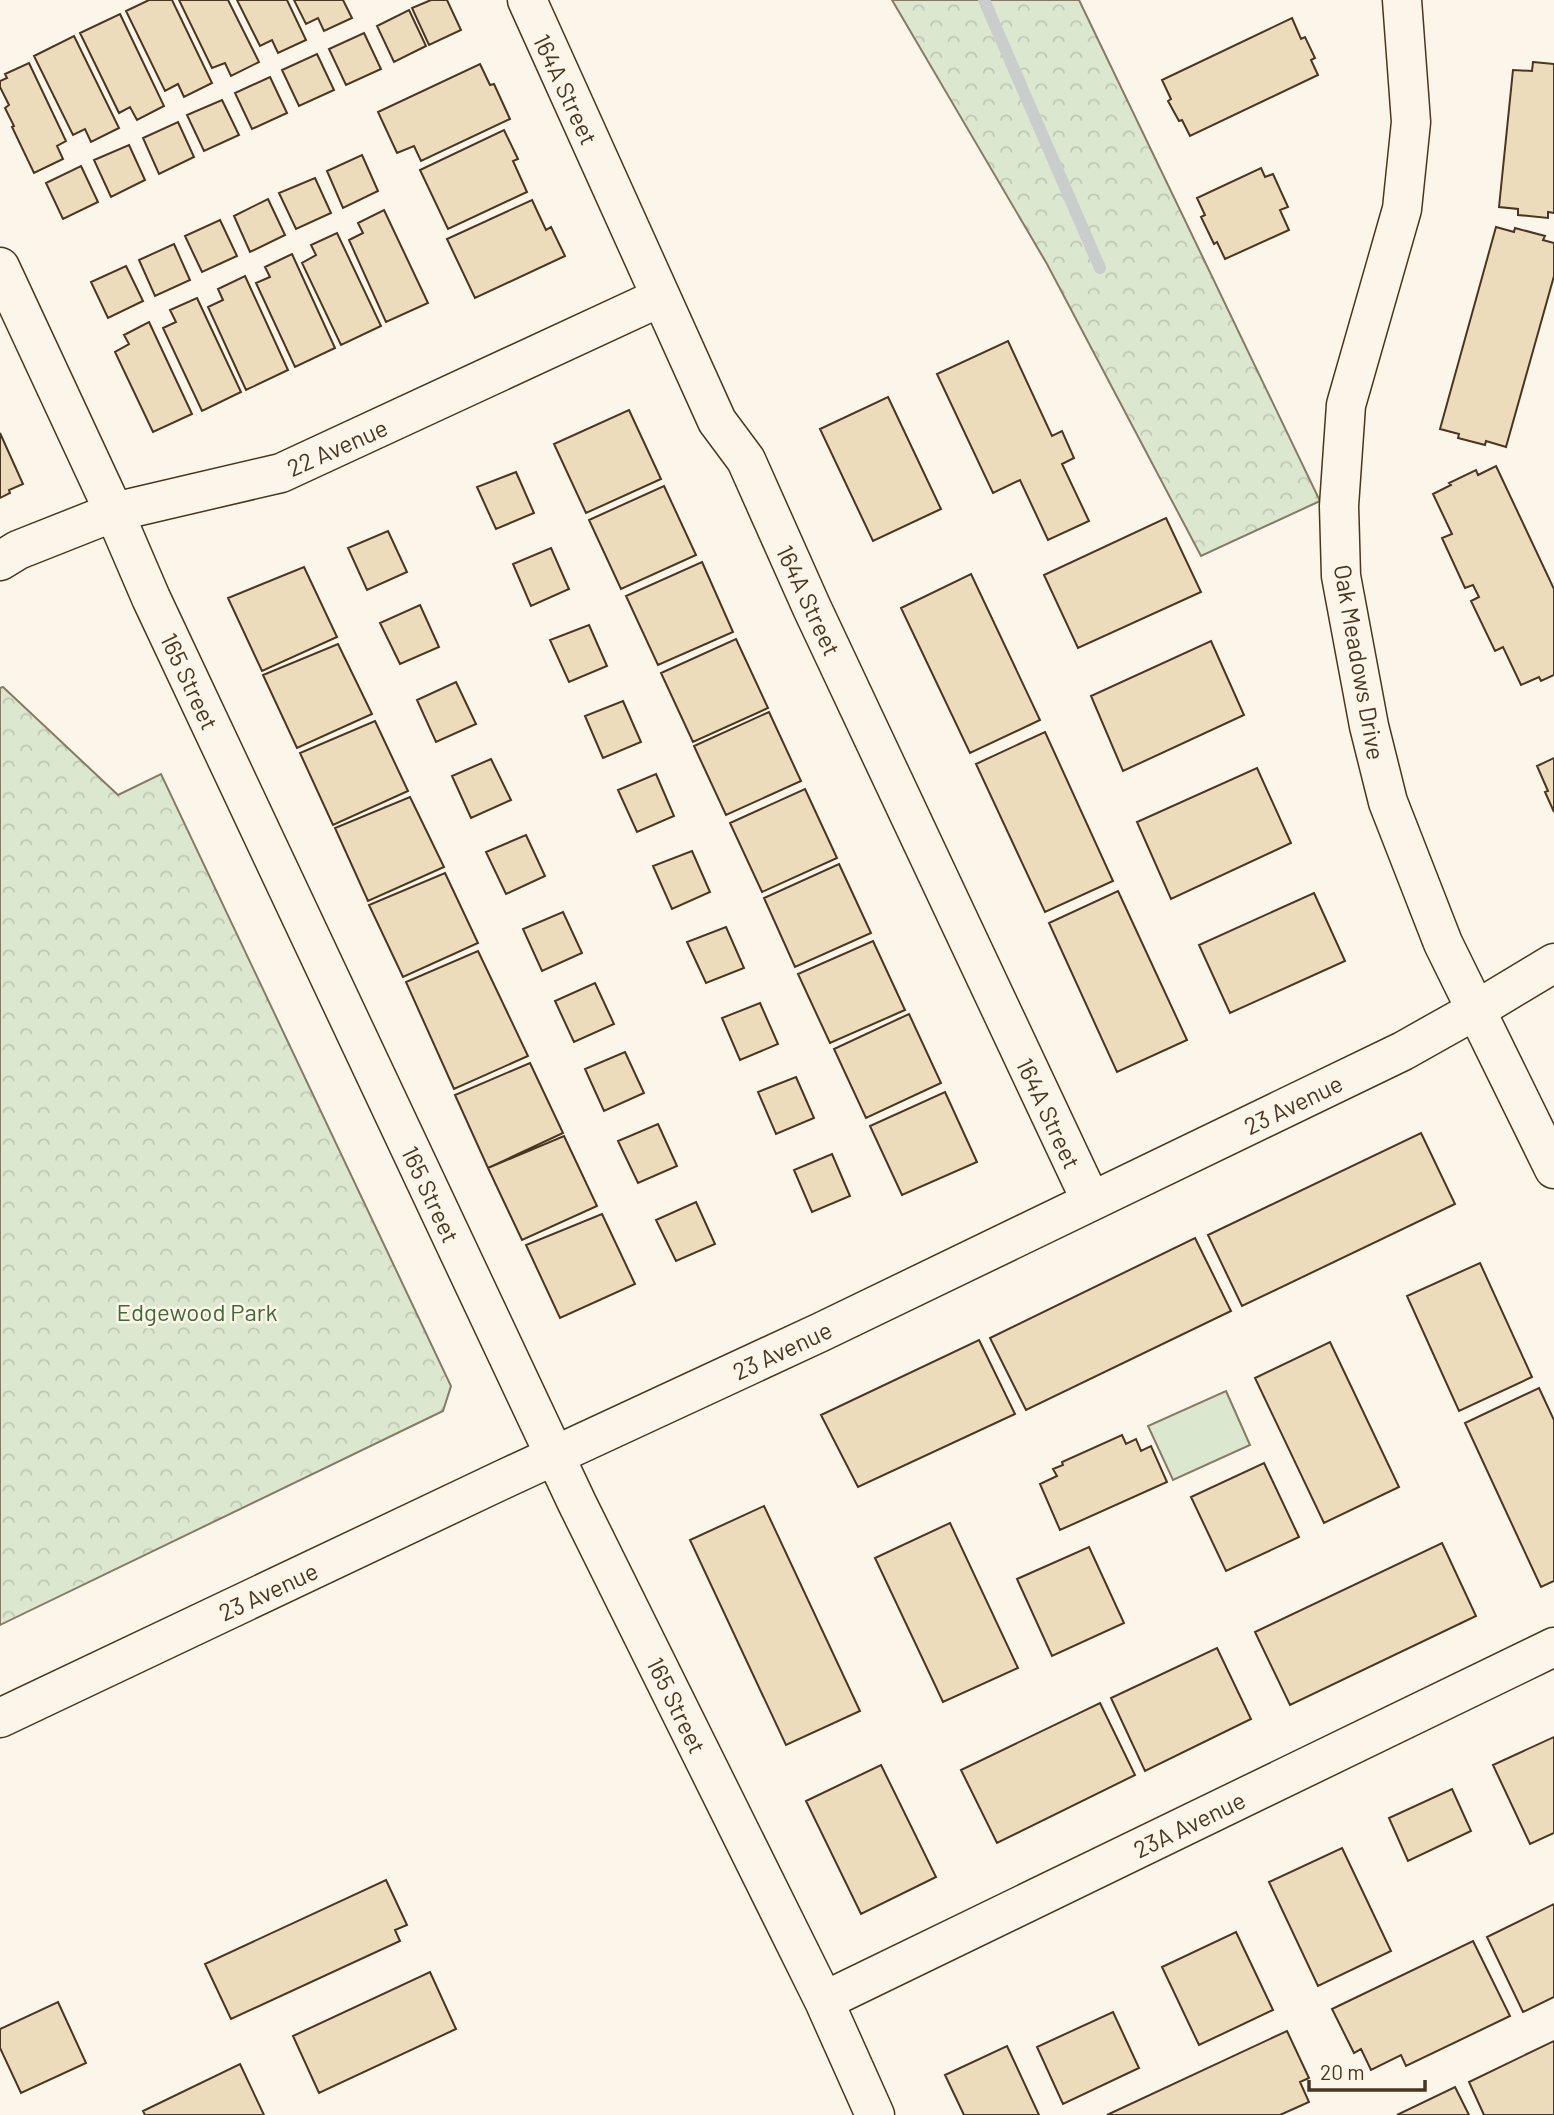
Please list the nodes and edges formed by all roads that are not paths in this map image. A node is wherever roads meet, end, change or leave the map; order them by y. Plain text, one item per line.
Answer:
1 (527, 0) edge
2 (1402, 0) edge
3 (0, 267) edge
4 (662, 297) junction
5 (114, 512) junction
6 (0, 561) edge
7 (1554, 963) edge
8 (1476, 1010) junction
9 (1554, 1169) edge
10 (1091, 1201) junction
11 (554, 1455) junction
12 (1554, 1647) edge
13 (0, 1718) edge
14 (824, 2001) junction
15 (875, 2115) edge

1 - 4 street, 164A Street
2 - 8 street, Oak Meadows Drive
3 - 5 street, 165 Street
4 - 5 street, 22 Avenue
4 - 10 street, 164A Street
5 - 6 street, 22 Avenue
5 - 11 street, 165 Street
7 - 8 street, 23 Avenue
8 - 9 street, Oak Meadows Drive
8 - 10 street, 23 Avenue
10 - 11 street, 23 Avenue
11 - 13 street, 23 Avenue
11 - 14 street, 165 Street
12 - 14 street, 23A Avenue
14 - 15 street, 165 Street

